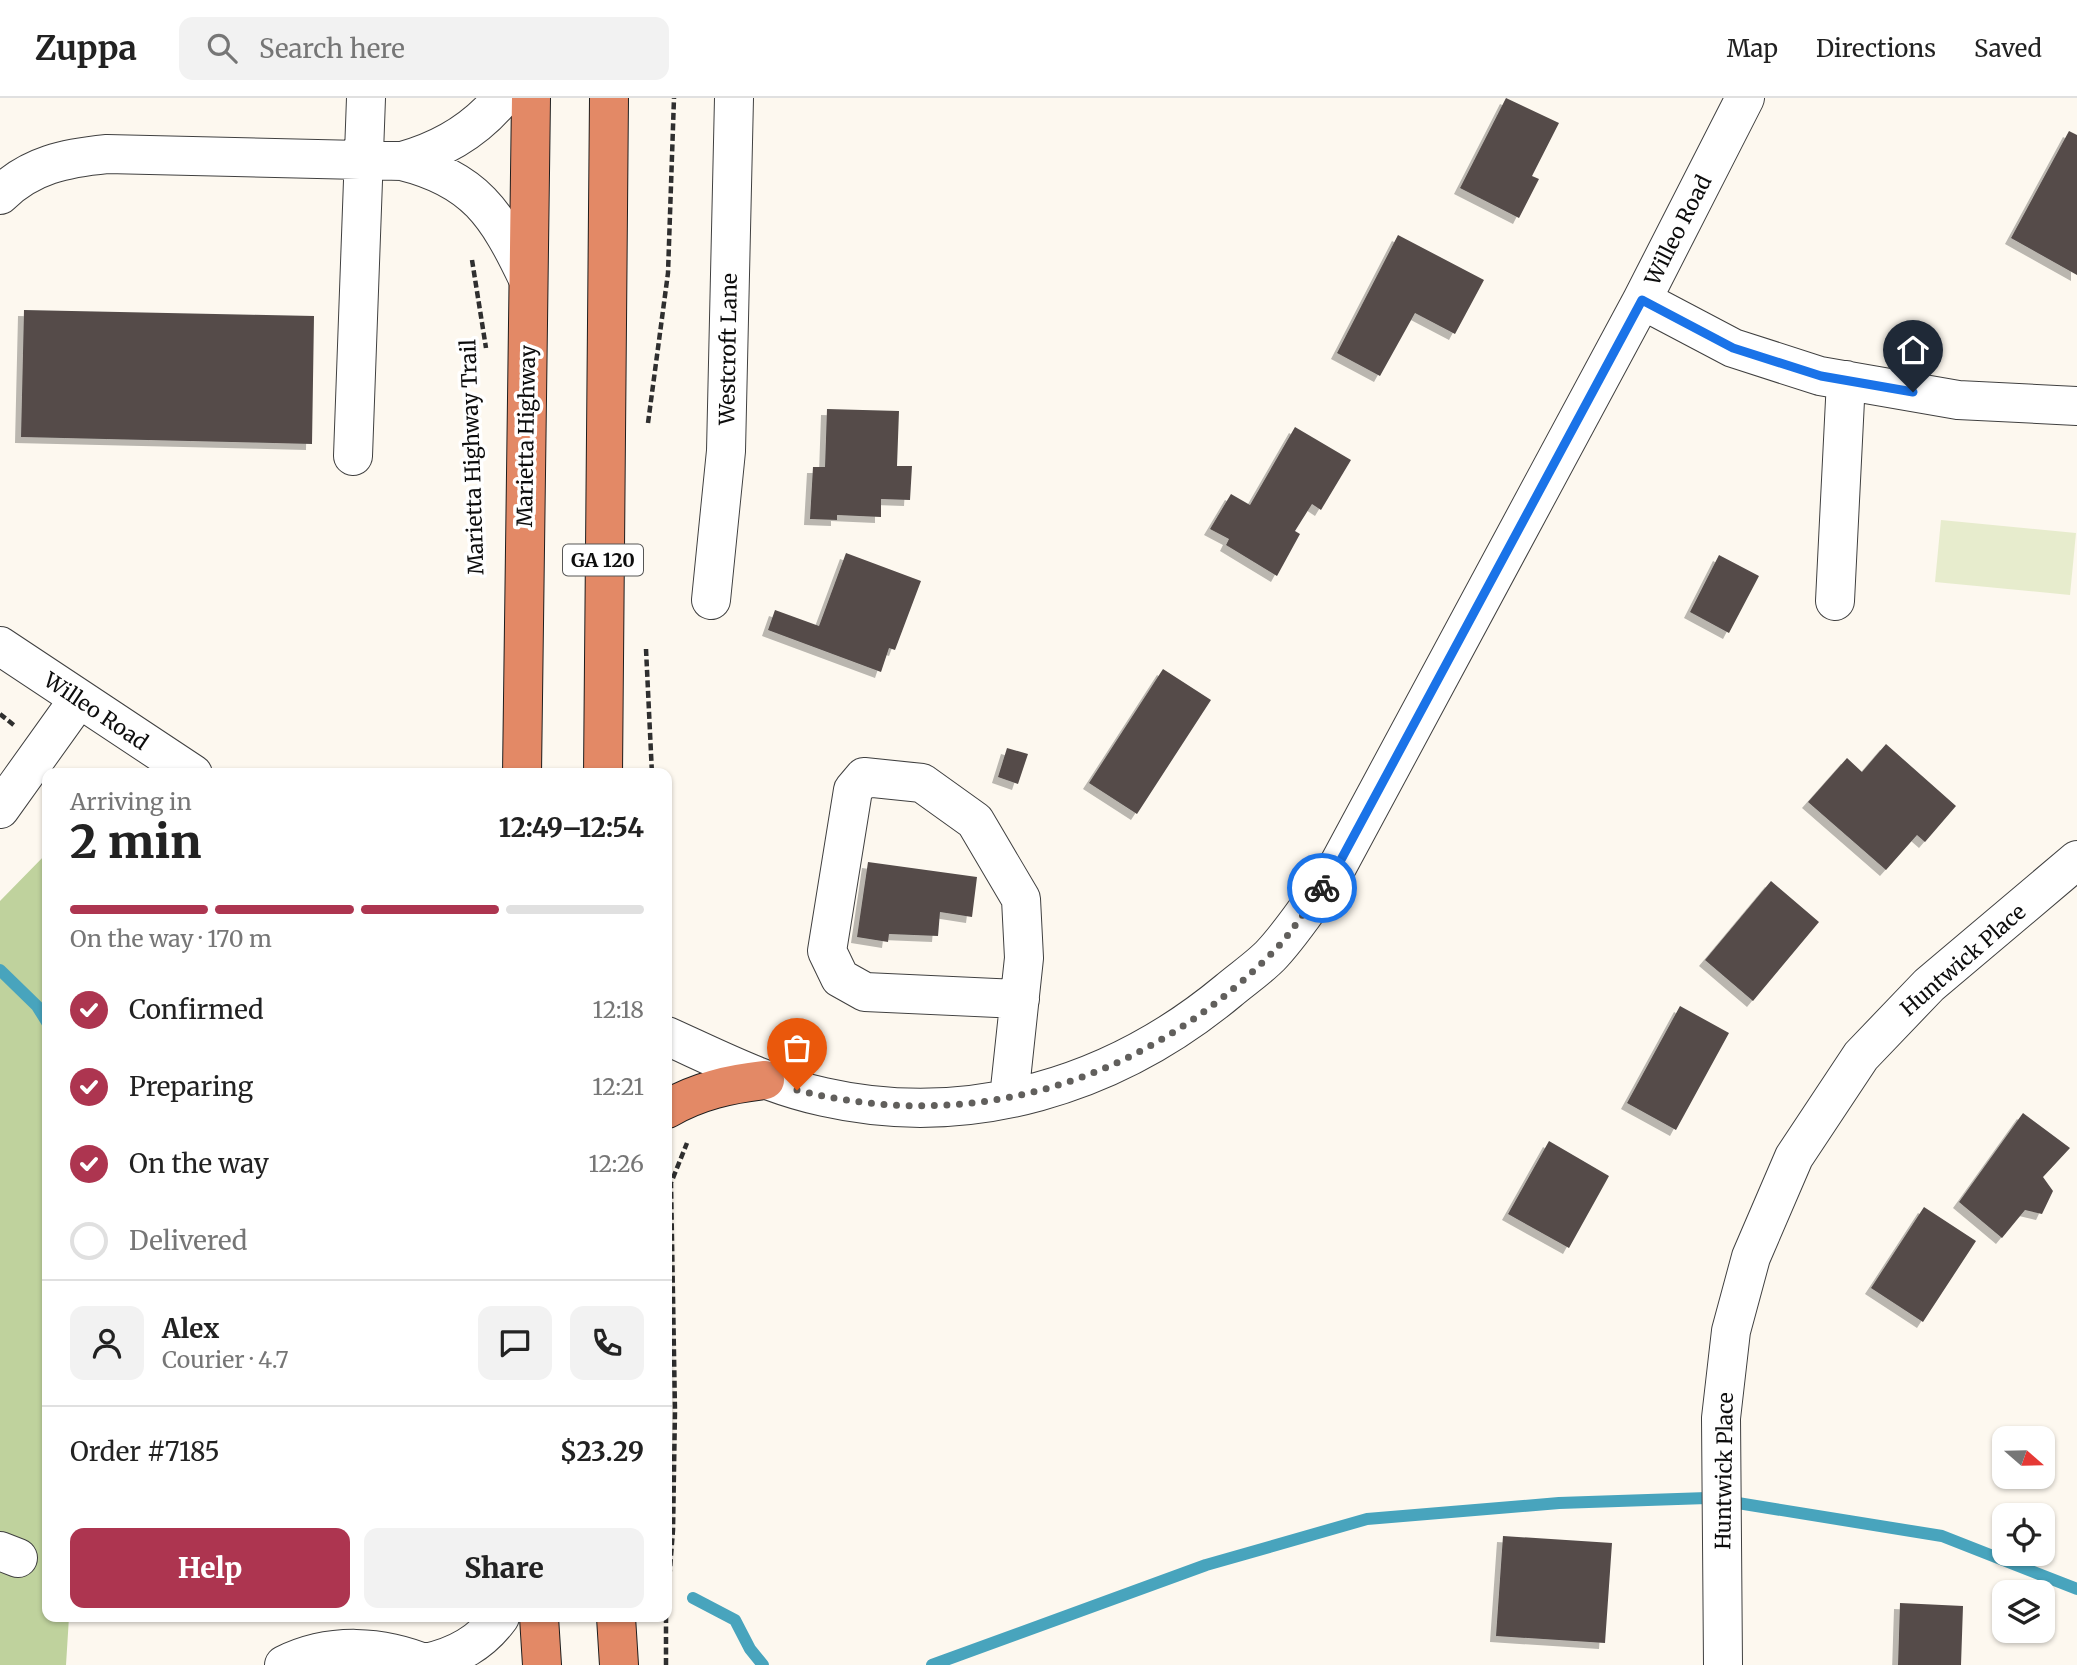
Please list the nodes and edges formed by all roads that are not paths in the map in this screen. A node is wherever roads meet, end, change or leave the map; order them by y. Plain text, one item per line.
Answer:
1 (366, 98) edge
2 (502, 98) edge
3 (531, 98) edge
4 (609, 98) edge
5 (734, 98) edge
6 (1745, 98) edge
7 (384, 160) junction
8 (0, 195) edge
9 (528, 279) junction
10 (1642, 300) junction
11 (1846, 380) junction
12 (2077, 406) edge
13 (353, 456) dead end
14 (711, 600) dead end
15 (1835, 601) dead end
16 (0, 646) edge
17 (78, 700) junction
18 (184, 768) edge
19 (522, 768) edge
20 (603, 768) edge
21 (0, 810) edge
22 (2077, 860) edge
23 (1020, 999) junction
24 (672, 1037) edge
25 (765, 1080) junction
26 (1009, 1098) junction
27 (679, 1120) edge
28 (495, 1622) edge
29 (539, 1622) edge
30 (617, 1622) edge
31 (428, 1664) edge
32 (284, 1665) edge
33 (542, 1665) edge
34 (619, 1665) edge
35 (1723, 1665) edge

1 - 7 street
2 - 7 street
3 - 9 highway, Marietta Highway
4 - 20 highway, GA 120
5 - 14 street, Westcroft Lane
6 - 10 street, Willeo Road
7 - 8 street
7 - 9 street
7 - 13 street
9 - 19 highway, Marietta Highway
10 - 11 street
10 - 26 street, Willeo Road
11 - 12 street
11 - 15 street
16 - 17 street, Willeo Road
17 - 18 street, Willeo Road
17 - 21 street
22 - 35 street, Huntwick Place
23 - 23 street
23 - 26 street
24 - 25 street, Willeo Road
25 - 26 street, Willeo Road
25 - 27 highway
28 - 31 street
29 - 33 highway
30 - 34 highway
31 - 32 street

